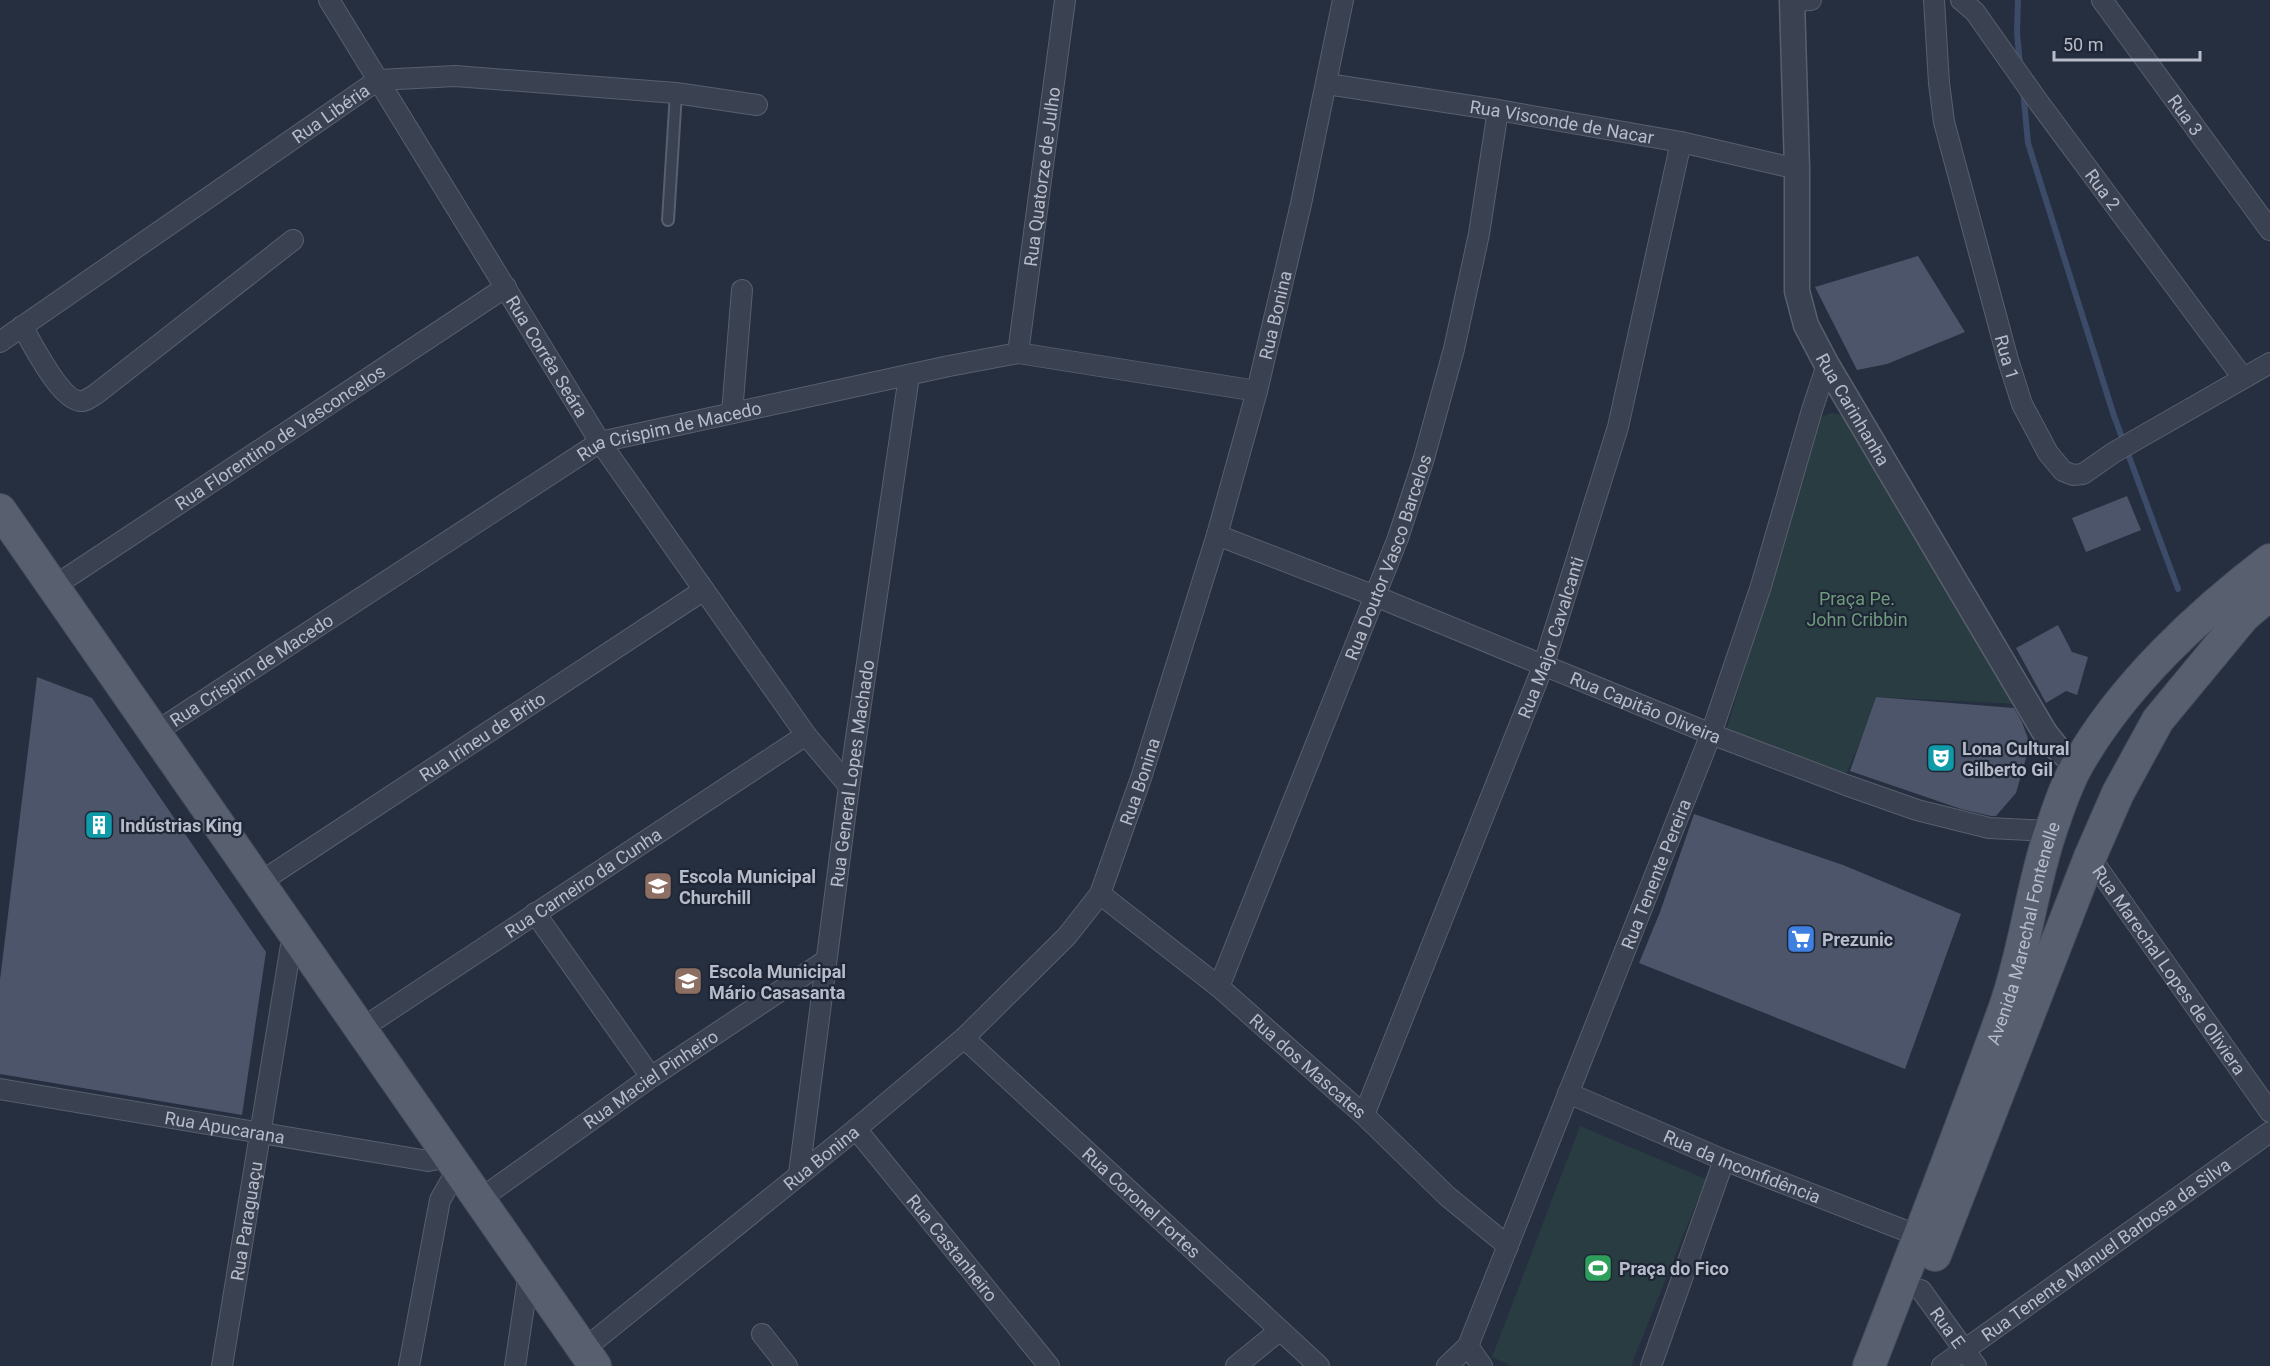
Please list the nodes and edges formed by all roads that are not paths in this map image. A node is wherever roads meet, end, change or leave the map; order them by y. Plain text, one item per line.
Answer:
1 (329, 0) edge
2 (1065, 0) edge
3 (1343, 0) edge
4 (1798, 0) edge
5 (1934, 0) edge
6 (1961, 0) edge
7 (2102, 0) edge
8 (378, 80) junction
9 (1327, 84) junction
10 (676, 93) junction
11 (757, 105) dead end
12 (1498, 110) junction
13 (1681, 142) junction
14 (1797, 169) junction
15 (668, 220) dead end
16 (2270, 230) edge
17 (293, 240) dead end
18 (506, 287) junction
19 (742, 290) dead end
20 (22, 326) junction
21 (0, 342) edge
22 (1018, 353) junction
23 (2270, 363) edge
24 (1827, 365) junction
25 (909, 376) junction
26 (2243, 378) junction
27 (1257, 391) junction
28 (732, 413) junction
29 (600, 442) junction
30 (0, 510) edge
31 (1217, 535) junction
32 (2270, 560) edge
33 (53, 587) junction
34 (704, 590) junction
35 (2270, 594) edge
36 (1375, 596) junction
37 (1544, 664) junction
38 (2158, 720) junction
39 (154, 733) junction
40 (1711, 734) junction
41 (806, 735) junction
42 (2077, 765) junction
43 (849, 786) junction
44 (2051, 831) junction
45 (2090, 857) junction
46 (259, 883) junction
47 (1100, 894) junction
48 (535, 914) junction
49 (293, 933) junction
50 (825, 961) junction
51 (1219, 987) junction
52 (360, 1029) junction
53 (964, 1038) junction
54 (651, 1077) junction
55 (0, 1089) edge
56 (1568, 1094) junction
57 (2270, 1112) edge
58 (1364, 1115) junction
59 (856, 1129) junction
60 (2270, 1132) edge
61 (260, 1133) junction
62 (1724, 1160) junction
63 (453, 1163) junction
64 (798, 1174) junction
65 (479, 1200) junction
66 (1919, 1236) junction
67 (1508, 1246) junction
68 (529, 1272) junction
69 (1922, 1290) junction
70 (1279, 1331) junction
71 (762, 1334) dead end
72 (1468, 1346) junction
73 (1964, 1349) junction
74 (589, 1358) edge
75 (222, 1366) edge
76 (409, 1366) edge
77 (515, 1366) edge
78 (787, 1366) edge
79 (1049, 1366) edge
80 (1236, 1366) edge
81 (1319, 1366) edge
82 (1447, 1366) edge
83 (1482, 1366) edge
84 (1651, 1366) edge
85 (1869, 1366) edge
86 (1891, 1366) edge
87 (1942, 1366) edge
88 (1976, 1366) edge

1 - 8 street, Rua Corrêa Seára
2 - 22 street, Rua Quatorze de Julho
3 - 9 street, Rua Bonina
4 - 14 street, Rua Carinhanha
5 - 26 street, Rua 1
6 - 26 street, Rua 2
7 - 16 street, Rua 3
8 - 10 street, Rua Libéria
8 - 18 street, Rua Corrêa Seára
8 - 20 street, Rua Libéria
9 - 12 street, Rua Visconde de Nacar
9 - 27 street, Rua Bonina
10 - 11 street, Rua Libéria
10 - 15 lane
12 - 13 street, Rua Visconde de Nacar
12 - 36 street, Rua Doutor Vasco Barcelos
13 - 14 street, Rua Visconde de Nacar
13 - 37 street, Rua Major Cavalcanti
14 - 24 street, Rua Carinhanha
17 - 20 street
18 - 29 street, Rua Corrêa Seára
18 - 33 street, Rua Florentino de Vasconcelos
19 - 28 street
20 - 21 street, Rua Libéria
22 - 25 street, Rua Crispim de Macedo
22 - 27 street, Rua Crispim de Macedo
23 - 26 street, Rua 1
24 - 40 street, Rua Tenente Pereira
24 - 42 street, Rua Carinhanha
25 - 28 street, Rua Crispim de Macedo
25 - 43 street, Rua General Lopes Machado
27 - 31 street, Rua Bonina
28 - 29 street, Rua Crispim de Macedo
29 - 34 street, Rua Corrêa Seára
29 - 39 street, Rua Crispim de Macedo
30 - 33 main road
31 - 36 street, Rua Capitão Oliveira
31 - 47 street, Rua Bonina
32 - 42 main road, Avenida Marechal Fontenelle
33 - 39 main road
34 - 41 street, Rua Corrêa Seára
34 - 46 street, Rua Irineu de Brito
35 - 38 main road, Avenida Marechal Fontenelle
36 - 37 street, Rua Capitão Oliveira
36 - 51 street, Rua Doutor Vasco Barcelos
37 - 40 street, Rua Capitão Oliveira
37 - 58 street, Rua Major Cavalcanti
38 - 42 main road
38 - 45 main road, Avenida Marechal Fontenelle
39 - 46 main road
40 - 44 street, Rua Capitão Oliveira
40 - 56 street, Rua Tenente Pereira
41 - 43 street, Rua Corrêa Seára
41 - 48 street, Rua Carneiro da Cunha
42 - 44 main road, Avenida Marechal Fontenelle
43 - 50 street, Rua General Lopes Machado
44 - 66 main road, Avenida Marechal Fontenelle
45 - 57 street, Rua Marechal Lopes de Oliviera
45 - 69 main road, Avenida Marechal Fontenelle
46 - 49 main road
47 - 51 street, Rua dos Mascates
47 - 53 street, Rua Bonina
48 - 52 street, Rua Carneiro da Cunha
48 - 54 street
49 - 52 main road
49 - 61 street, Rua Paraguaçu
50 - 54 street, Rua Maciel Pinheiro
50 - 64 street, Rua General Lopes Machado
51 - 58 street, Rua dos Mascates
52 - 63 main road
53 - 59 street, Rua Bonina
53 - 70 street, Rua Coronel Fortes
54 - 65 street, Rua Maciel Pinheiro
55 - 61 street, Rua Apucarana
56 - 62 street, Rua da Inconfidência
56 - 67 street, Rua Tenente Pereira
58 - 67 street, Rua dos Mascates
59 - 64 street, Rua Bonina
59 - 79 street, Rua Castanheiro
60 - 73 street, Rua Tenente Manuel Barbosa da Silva
61 - 63 street, Rua Apucarana
61 - 75 street, Rua Paraguaçu
62 - 66 street, Rua da Inconfidência
62 - 84 street
63 - 65 main road
63 - 76 street
64 - 74 street, Rua Bonina
65 - 68 main road
66 - 85 main road, Avenida Marechal Fontenelle
67 - 72 street, Rua Tenente Pereira
68 - 74 main road
68 - 77 street
69 - 73 street, Rua E
69 - 86 main road, Avenida Marechal Fontenelle
70 - 80 street
70 - 81 street, Rua Coronel Fortes
71 - 78 street
72 - 82 street, Rua Tenente Pereira
72 - 83 street
73 - 87 street, Rua Tenente Manuel Barbosa da Silva
73 - 88 street, Rua E

